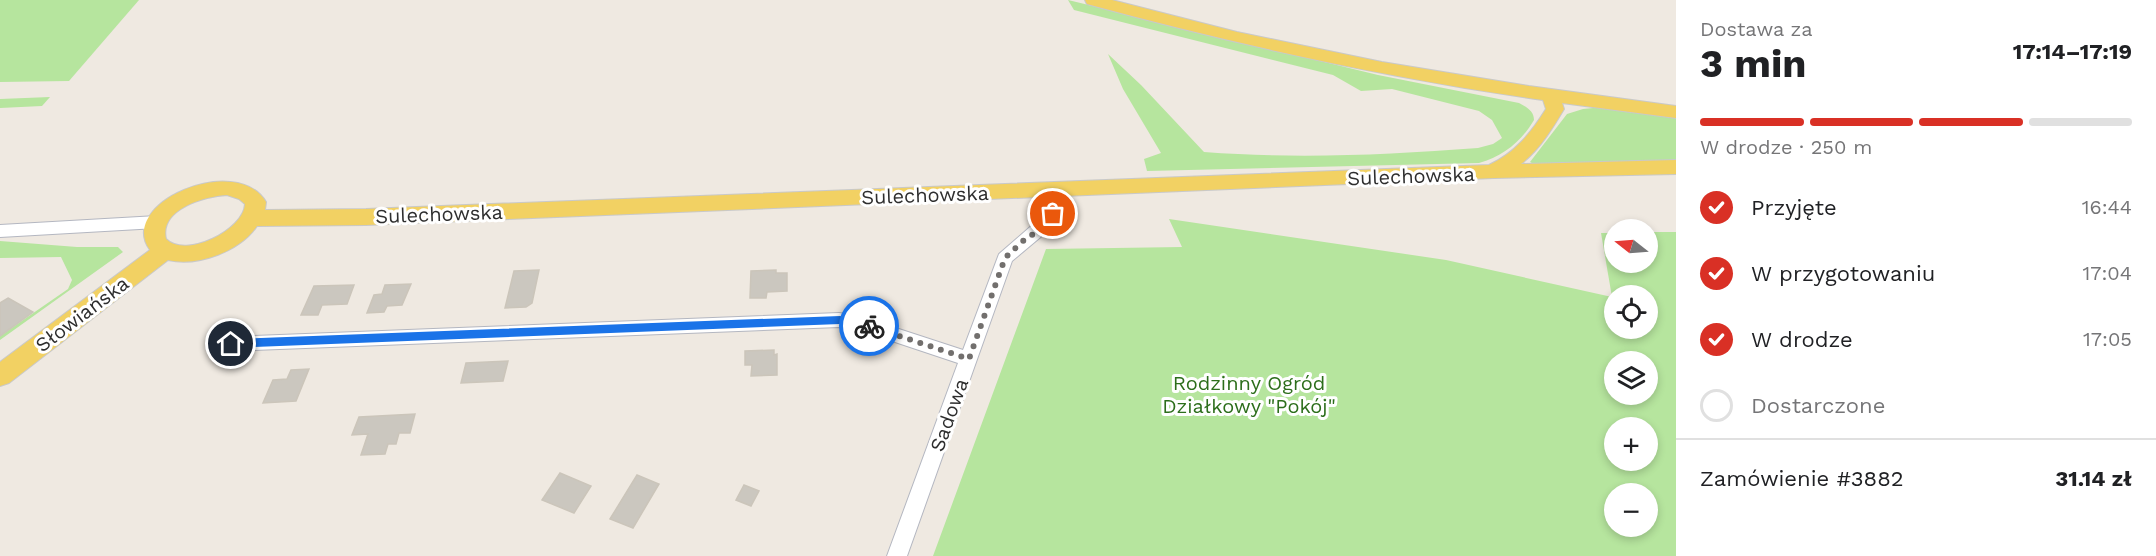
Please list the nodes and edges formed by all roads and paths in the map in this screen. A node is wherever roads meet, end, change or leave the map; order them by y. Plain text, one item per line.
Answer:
1 (1093, 0) edge
2 (1551, 96) junction
3 (1676, 112) edge
4 (1676, 167) edge
5 (1492, 172) junction
6 (1047, 190) junction
7 (252, 218) junction
8 (157, 222) junction
9 (0, 231) edge
10 (164, 250) junction
11 (231, 344) dead end
12 (969, 359) junction
13 (0, 376) edge
14 (897, 556) edge

1 - 2 main road
2 - 3 main road
2 - 5 main road, Sulechowska
4 - 5 main road
5 - 6 main road, Sulechowska
6 - 7 main road, Sulechowska
6 - 12 street, Sadowa
7 - 8 main road
7 - 10 main road
8 - 9 street
8 - 10 main road
10 - 13 main road, Słowiańska
11 - 12 street
12 - 14 street, Sadowa

